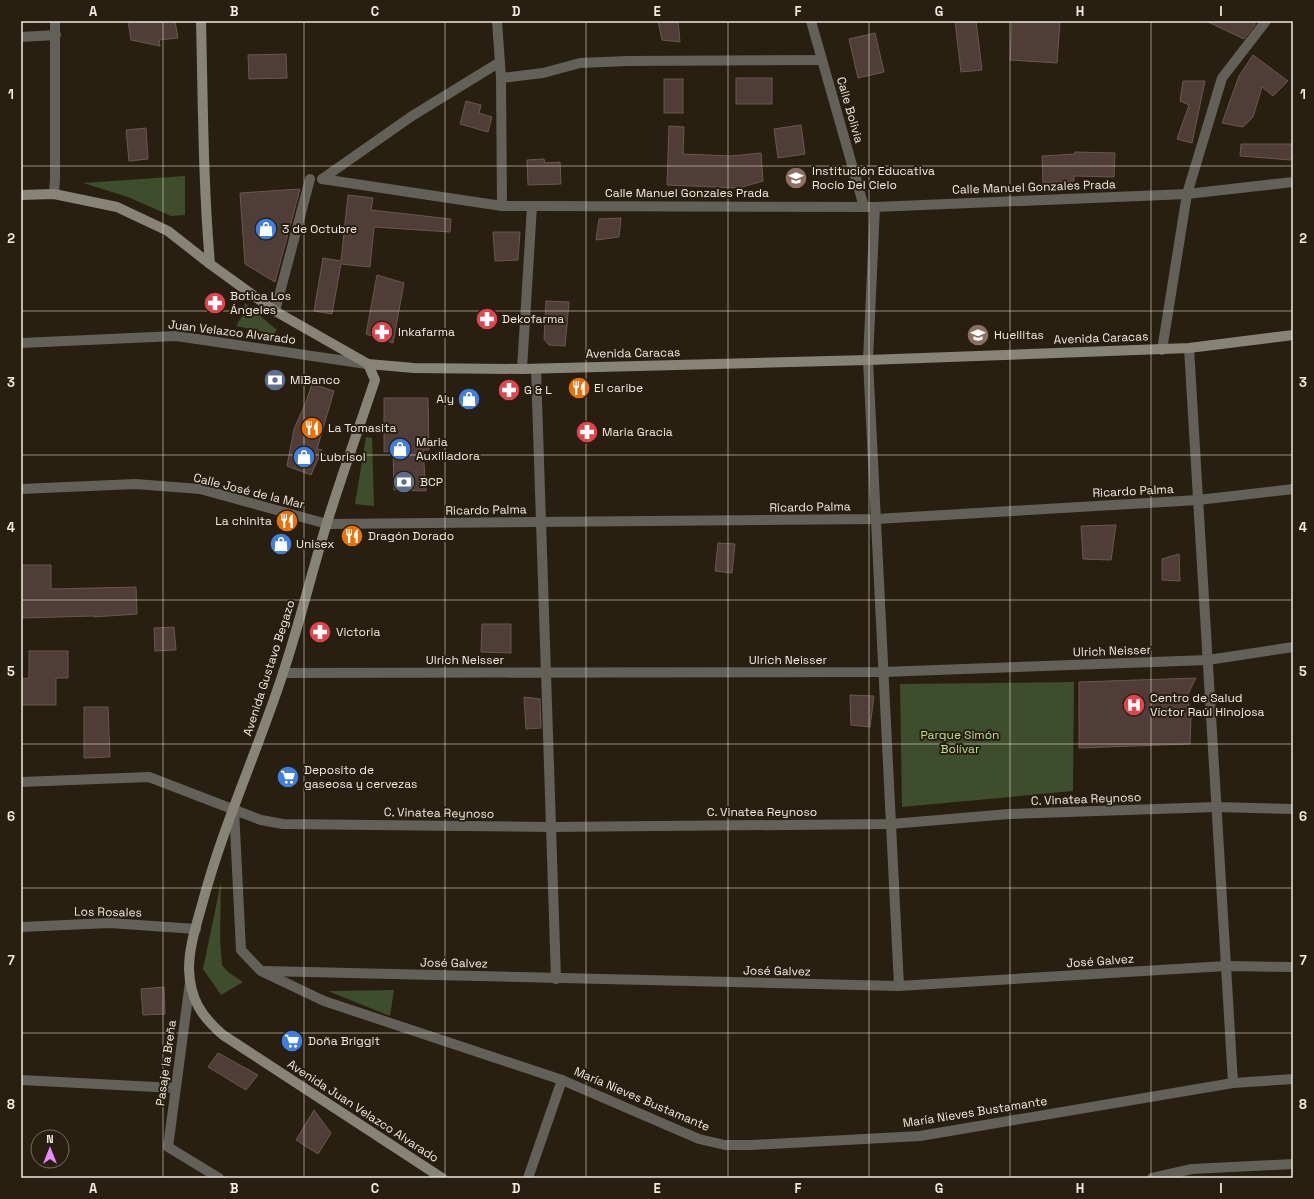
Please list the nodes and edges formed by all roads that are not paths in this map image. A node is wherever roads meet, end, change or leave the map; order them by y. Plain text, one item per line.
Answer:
1 (55, 21) edge
2 (201, 21) edge
3 (497, 21) edge
4 (811, 21) edge
5 (1266, 21) edge
6 (56, 35) junction
7 (21, 37) edge
8 (822, 60) junction
9 (500, 62) junction
10 (501, 78) junction
11 (310, 179) dead end
12 (1293, 182) edge
13 (54, 194) junction
14 (1187, 194) junction
15 (21, 195) edge
16 (502, 206) junction
17 (532, 206) junction
18 (864, 207) junction
19 (875, 207) junction
20 (210, 264) junction
21 (275, 311) junction
22 (1293, 335) edge
23 (21, 343) edge
24 (1189, 348) junction
25 (1162, 350) junction
26 (868, 360) junction
27 (368, 364) junction
28 (522, 369) junction
29 (536, 369) junction
30 (21, 489) edge
31 (1293, 489) edge
32 (1198, 500) junction
33 (876, 519) junction
34 (542, 522) junction
35 (327, 524) junction
36 (1293, 647) edge
37 (1208, 660) junction
38 (884, 672) junction
39 (283, 673) junction
40 (546, 673) junction
41 (21, 782) edge
42 (1216, 807) junction
43 (234, 809) junction
44 (1293, 809) edge
45 (891, 824) junction
46 (552, 827) junction
47 (21, 927) edge
48 (196, 929) junction
49 (1226, 966) junction
50 (1293, 967) edge
51 (261, 971) junction
52 (556, 979) junction
53 (190, 982) junction
54 (899, 986) junction
55 (1293, 1079) edge
56 (21, 1080) edge
57 (562, 1080) junction
58 (1233, 1083) junction
59 (175, 1088) junction
60 (1293, 1164) edge
61 (219, 1178) edge
62 (442, 1178) edge
63 (528, 1178) edge
64 (1152, 1178) edge

1 - 6 street
2 - 20 main road
3 - 9 street
4 - 8 street, Calle Bolivia
5 - 14 street
6 - 7 street
6 - 13 street
8 - 10 street
8 - 18 street, Calle Bolivia
9 - 10 street
9 - 16 street, Calle Manuel Gonzales Prada
10 - 16 street
11 - 21 street
12 - 14 street, Calle Manuel Gonzales Prada
13 - 15 main road, Avenida Caracas
13 - 20 main road, Avenida Caracas
14 - 19 street, Calle Manuel Gonzales Prada
14 - 25 street
16 - 17 street, Calle Manuel Gonzales Prada
17 - 18 street, Calle Manuel Gonzales Prada
17 - 28 street
18 - 19 street, Calle Manuel Gonzales Prada
19 - 26 street
20 - 21 main road, Avenida Caracas
21 - 27 main road, Avenida Caracas
22 - 24 main road, Avenida Caracas
23 - 27 street, Juan Velazco Alvarado
24 - 25 main road, Avenida Caracas
24 - 32 street
25 - 26 main road, Avenida Caracas
26 - 29 main road, Avenida Caracas
26 - 33 street
27 - 28 main road, Avenida Caracas
27 - 35 main road, Avenida Gustavo Begazo
28 - 29 main road, Avenida Caracas
29 - 34 street
30 - 35 street, Calle José de la Mar
31 - 32 street, Ricardo Palma
32 - 33 street, Ricardo Palma
32 - 37 street
33 - 34 street, Ricardo Palma
33 - 38 street
34 - 35 street, Ricardo Palma
34 - 40 street
35 - 39 main road, Avenida Gustavo Begazo
36 - 37 street, Ulrich Neisser
37 - 38 street, Ulrich Neisser
37 - 42 street
38 - 40 street, Ulrich Neisser
38 - 45 street
39 - 40 street, Ulrich Neisser
39 - 43 main road, Avenida Gustavo Begazo
40 - 46 street
41 - 43 street, C. Vinatea Reynoso
42 - 44 street, C. Vinatea Reynoso
42 - 45 street, C. Vinatea Reynoso
42 - 49 street
43 - 46 street, C. Vinatea Reynoso
43 - 48 main road, Avenida Gustavo Begazo
43 - 51 street, María Nieves Bustamante
45 - 46 street, C. Vinatea Reynoso
45 - 54 street
46 - 52 street
47 - 48 street, Los Rosales
48 - 53 main road, Avenida Gustavo Begazo
49 - 50 street, José Galvez
49 - 54 street, José Galvez
49 - 58 street
51 - 52 street, José Galvez
51 - 57 street, María Nieves Bustamante
52 - 54 street, José Galvez
53 - 59 street, Pasaje la Breña
53 - 62 main road, Avenida Juan Velazco Alvarado
55 - 58 street, María Nieves Bustamante
56 - 59 street
57 - 58 street, María Nieves Bustamante
57 - 63 street
59 - 61 street, Pasaje la Breña
60 - 64 street

